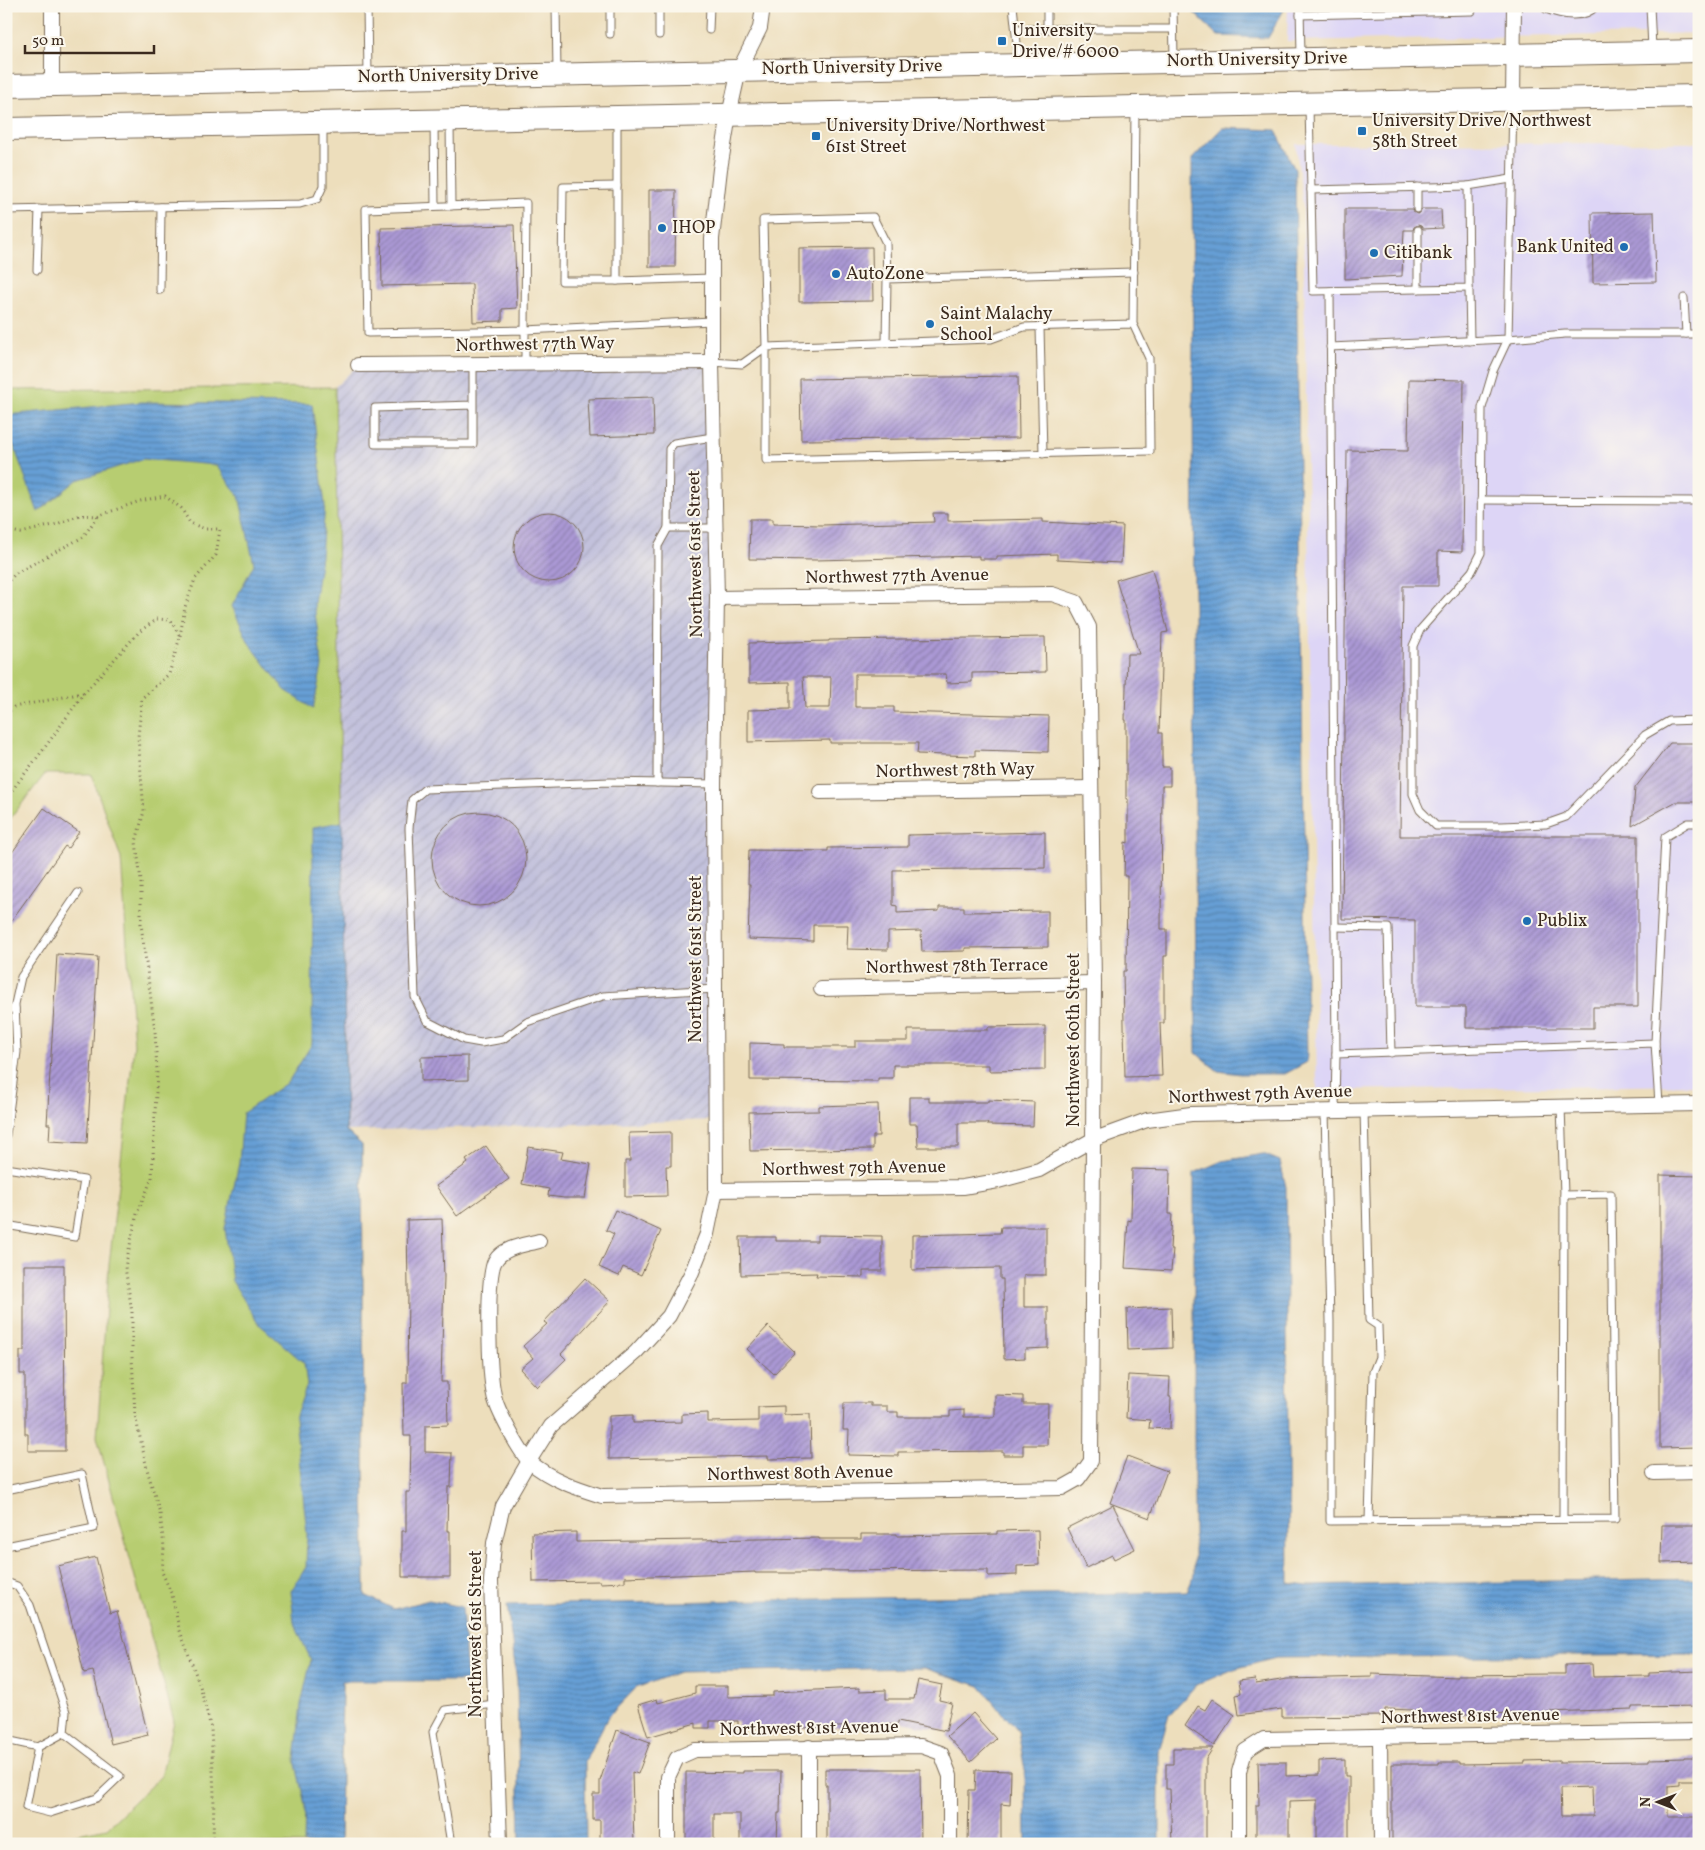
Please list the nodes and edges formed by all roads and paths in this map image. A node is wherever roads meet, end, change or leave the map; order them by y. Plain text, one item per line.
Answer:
1 (52, 6) edge
2 (367, 6) edge
3 (556, 6) edge
4 (610, 6) edge
5 (659, 6) edge
6 (710, 6) edge
7 (762, 6) edge
8 (1013, 6) edge
9 (1046, 6) edge
10 (1173, 6) edge
11 (1300, 6) edge
12 (1472, 6) edge
13 (1514, 6) edge
14 (1545, 6) edge
15 (1596, 6) edge
16 (1650, 6) edge
17 (1300, 16) junction
18 (1016, 29) junction
19 (1047, 29) junction
20 (1174, 29) junction
21 (709, 30) dead end
22 (610, 34) dead end
23 (660, 35) dead end
24 (1699, 51) edge
25 (1652, 52) junction
26 (1514, 55) junction
27 (1301, 60) junction
28 (1174, 62) junction
29 (1019, 65) junction
30 (739, 70) junction
31 (557, 73) junction
32 (368, 78) junction
33 (52, 85) junction
34 (6, 86) edge
35 (1699, 96) edge
36 (1513, 100) junction
37 (1308, 104) junction
38 (1135, 107) junction
39 (729, 115) junction
40 (617, 117) junction
41 (442, 120) junction
42 (323, 123) junction
43 (6, 129) edge
44 (1511, 179) junction
45 (617, 186) junction
46 (1468, 186) junction
47 (1417, 187) junction
48 (1311, 190) junction
49 (434, 206) junction
50 (451, 206) junction
51 (161, 207) junction
52 (1417, 209) dead end
53 (6, 210) edge
54 (40, 210) junction
55 (1418, 230) dead end
56 (38, 270) dead end
57 (1134, 272) junction
58 (712, 278) junction
59 (887, 279) junction
60 (617, 281) junction
61 (1469, 288) junction
62 (1418, 289) junction
63 (160, 290) dead end
64 (1330, 291) junction
65 (1684, 298) dead end
66 (712, 321) junction
67 (1133, 324) junction
68 (1040, 327) junction
69 (525, 330) junction
70 (1686, 334) junction
71 (1699, 334) edge
72 (1508, 339) junction
73 (1470, 341) junction
74 (886, 343) junction
75 (766, 347) junction
76 (1330, 347) junction
77 (712, 362) junction
78 (474, 364) junction
79 (525, 364) junction
80 (358, 365) dead end
81 (473, 405) junction
82 (713, 437) junction
83 (1044, 454) junction
84 (1481, 500) junction
85 (1699, 501) edge
86 (98, 516) junction
87 (668, 528) junction
88 (715, 528) junction
89 (6, 530) edge
90 (6, 584) edge
91 (717, 598) junction
92 (1076, 602) joint
93 (180, 637) junction
94 (84, 693) junction
95 (6, 714) edge
96 (1699, 720) edge
97 (657, 783) junction
98 (714, 784) junction
99 (1091, 788) junction
100 (820, 792) dead end
101 (6, 798) edge
102 (1699, 823) edge
103 (78, 893) dead end
104 (1335, 927) junction
105 (1094, 983) junction
106 (821, 989) dead end
107 (715, 990) junction
108 (6, 1008) edge
109 (15, 1009) junction
110 (1655, 1043) junction
111 (1391, 1053) junction
112 (1336, 1054) junction
113 (8, 1103) edge
114 (1659, 1104) junction
115 (1699, 1104) edge
116 (1561, 1106) junction
117 (1330, 1110) junction
118 (1364, 1110) junction
119 (6, 1135) edge
120 (1092, 1140) junction
121 (6, 1168) edge
122 (716, 1190) junction
123 (1564, 1195) junction
124 (6, 1225) edge
125 (539, 1241) dead end
126 (529, 1461) junction
127 (1699, 1472) edge
128 (1654, 1473) dead end
129 (1078, 1479) joint
130 (6, 1490) edge
131 (1562, 1519) junction
132 (1369, 1521) junction
133 (6, 1546) edge
134 (6, 1582) edge
135 (495, 1704) junction
136 (1699, 1731) edge
137 (64, 1732) junction
138 (1380, 1737) junction
139 (6, 1740) edge
140 (38, 1747) junction
141 (808, 1747) junction
142 (213, 1844) edge
143 (451, 1844) edge
144 (500, 1844) edge
145 (668, 1844) edge
146 (808, 1844) edge
147 (950, 1844) edge
148 (1239, 1844) edge
149 (1380, 1844) edge

1 - 33 street
2 - 32 lane
3 - 31 lane
4 - 22 lane
5 - 23 lane
6 - 21 lane
7 - 30 street, Northwest 61st Street
8 - 18 lane
9 - 19 lane
10 - 20 lane
11 - 17 lane
12 - 17 lane
13 - 26 street
14 - 15 lane
16 - 25 lane
17 - 27 lane
18 - 19 lane
18 - 29 lane
19 - 20 lane
20 - 28 lane
24 - 25 main road, North University Drive
25 - 26 main road, North University Drive
26 - 27 main road, North University Drive
26 - 36 street
27 - 28 main road, North University Drive
28 - 29 main road, North University Drive
29 - 30 main road, North University Drive
30 - 31 main road, North University Drive
30 - 39 street, Northwest 61st Street
31 - 32 main road, North University Drive
32 - 33 main road, North University Drive
33 - 34 main road, North University Drive
35 - 36 main road
36 - 37 main road
36 - 44 lane
37 - 38 main road
37 - 48 lane
38 - 39 main road
38 - 57 lane
39 - 40 main road
39 - 58 street, Northwest 61st Street
40 - 41 main road
40 - 45 lane
41 - 42 main road
41 - 49 lane
41 - 50 lane
42 - 43 main road
42 - 51 lane
44 - 46 lane
44 - 72 lane
45 - 60 lane
45 - 60 lane
46 - 47 lane
46 - 61 lane
47 - 48 lane
47 - 52 lane
48 - 64 lane
49 - 50 lane
49 - 69 lane
50 - 69 lane
51 - 54 lane
51 - 63 lane
53 - 54 lane
54 - 56 lane
55 - 62 lane
57 - 59 lane
57 - 67 lane
58 - 60 lane
58 - 66 street, Northwest 61st Street
59 - 74 lane
59 - 75 lane
61 - 62 lane
61 - 73 lane
62 - 64 lane
64 - 76 lane
65 - 70 lane
66 - 69 lane
66 - 77 street, Northwest 61st Street
67 - 68 lane
67 - 83 lane
68 - 74 lane
68 - 83 lane
69 - 79 lane
70 - 71 lane
70 - 72 lane
72 - 73 lane
72 - 84 lane
73 - 76 lane
74 - 75 lane
75 - 77 lane
75 - 83 lane
76 - 104 lane
77 - 79 street, Northwest 77th Way
77 - 82 street, Northwest 61st Street
78 - 79 street, Northwest 77th Way
78 - 80 street, Northwest 77th Way
78 - 81 lane
81 - 81 lane
82 - 87 lane
82 - 88 street, Northwest 61st Street
84 - 85 lane
84 - 96 lane
86 - 89 path
86 - 90 path
86 - 93 path
87 - 88 lane
87 - 97 lane
88 - 91 street, Northwest 61st Street
91 - 92 street, Northwest 77th Avenue
91 - 98 street, Northwest 61st Street
92 - 99 street, Northwest 60th Street
93 - 94 path
93 - 142 path
94 - 95 path
94 - 101 path
97 - 98 lane
97 - 107 lane
98 - 107 street, Northwest 61st Street
99 - 100 street, Northwest 78th Way
99 - 105 street, Northwest 60th Street
102 - 110 lane
103 - 109 lane
104 - 111 lane
104 - 112 lane
105 - 106 street, Northwest 78th Terrace
105 - 120 street, Northwest 60th Street
107 - 122 street, Northwest 61st Street
108 - 109 lane
109 - 113 lane
110 - 111 lane
110 - 114 lane
111 - 112 lane
112 - 117 lane
113 - 119 lane
114 - 115 street, Northwest 79th Avenue
114 - 116 street, Northwest 79th Avenue
116 - 118 street, Northwest 79th Avenue
116 - 123 lane
117 - 118 street, Northwest 79th Avenue
117 - 120 street, Northwest 79th Avenue
117 - 132 lane
118 - 132 lane
120 - 122 street, Northwest 79th Avenue
120 - 129 street, Northwest 60th Street
121 - 124 lane
122 - 126 street, Northwest 61st Street
123 - 131 lane
123 - 131 lane
125 - 126 street
126 - 129 street, Northwest 80th Avenue
126 - 135 street, Northwest 61st Street
127 - 128 street
130 - 133 lane
131 - 132 lane
134 - 137 lane
135 - 143 lane
135 - 144 street, Northwest 61st Street
136 - 138 street, Northwest 81st Avenue
137 - 140 lane
137 - 140 lane
138 - 148 street, Northwest 81st Avenue
138 - 149 street
139 - 140 lane
141 - 145 street, Northwest 81st Avenue
141 - 146 street
141 - 147 street, Northwest 81st Avenue

